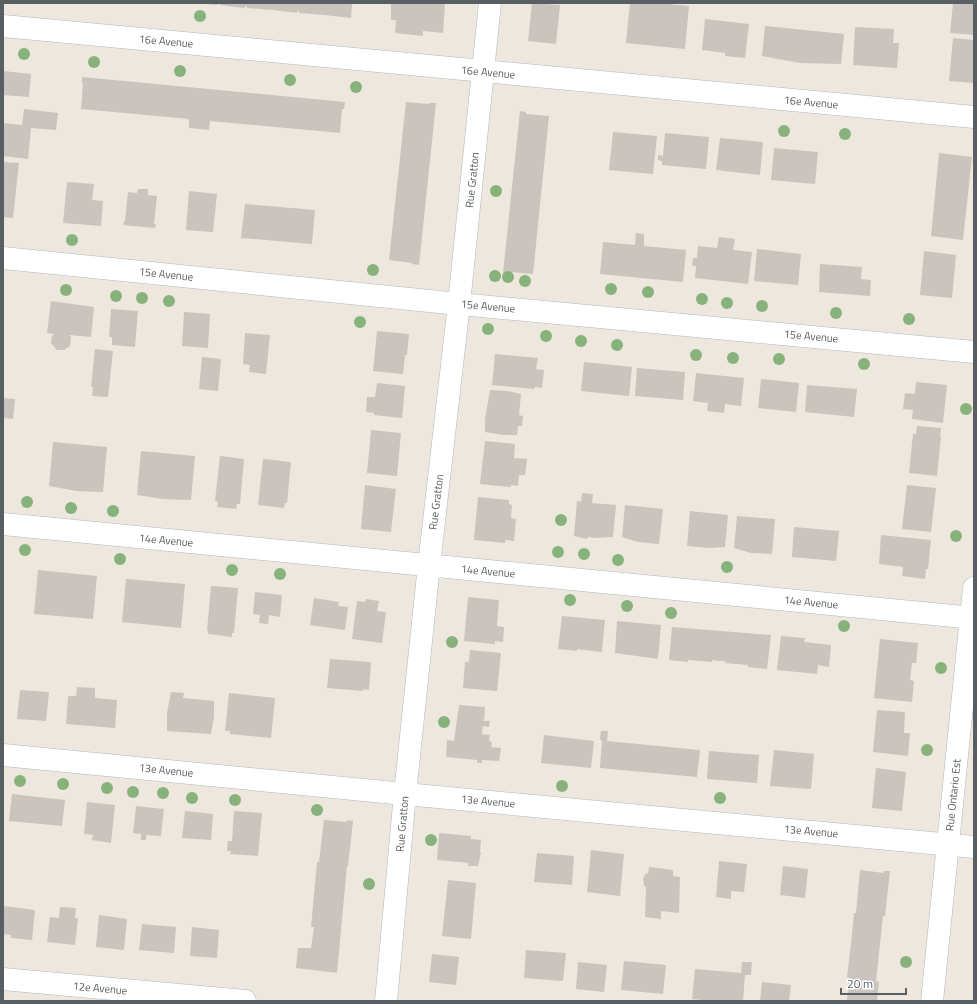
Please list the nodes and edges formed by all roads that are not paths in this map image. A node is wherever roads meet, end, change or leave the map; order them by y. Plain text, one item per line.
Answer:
1 (490, 3) edge
2 (3, 26) edge
3 (483, 71) junction
4 (974, 117) edge
5 (3, 258) edge
6 (459, 304) junction
7 (974, 352) edge
8 (3, 524) edge
9 (429, 565) junction
10 (974, 588) edge
11 (972, 617) edge
12 (3, 755) edge
13 (405, 794) junction
14 (948, 844) junction
15 (974, 846) edge
16 (3, 979) edge
17 (245, 1001) edge
18 (386, 1001) edge
19 (932, 1001) edge

1 - 3 street, Rue Gratton
2 - 3 street, 16e Avenue
3 - 4 street, 16e Avenue
3 - 6 street, Rue Gratton
5 - 6 street, 15e Avenue
6 - 7 street, 15e Avenue
6 - 9 street, Rue Gratton
8 - 9 street, 14e Avenue
9 - 11 street, 14e Avenue
9 - 13 street, Rue Gratton
10 - 11 street, Rue Ontario Est
11 - 14 street, Rue Ontario Est
12 - 13 street, 13e Avenue
13 - 14 street, 13e Avenue
13 - 18 street, Rue Gratton
14 - 15 street, 13e Avenue
14 - 19 street, Rue Ontario Est
16 - 17 street, 12e Avenue

